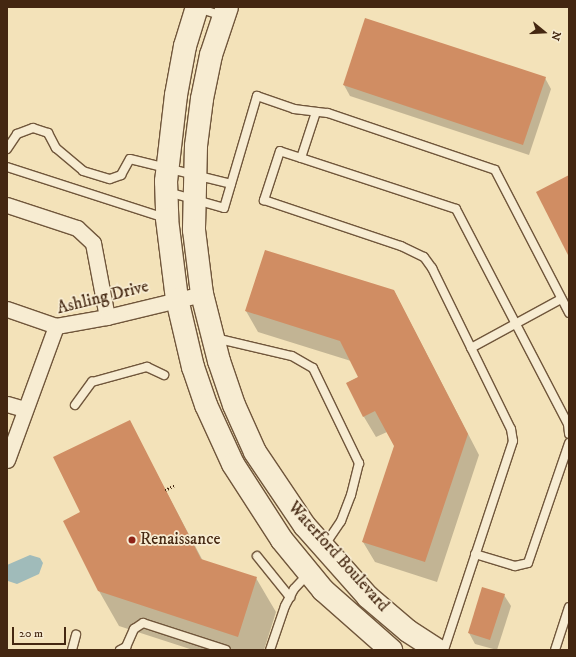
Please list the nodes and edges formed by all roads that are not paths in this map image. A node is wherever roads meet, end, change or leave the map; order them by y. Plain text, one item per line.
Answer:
1 (196, 7) edge
2 (225, 12) edge
3 (316, 112) junction
4 (7, 149) edge
5 (301, 158) junction
6 (7, 167) edge
7 (167, 168) junction
8 (195, 175) junction
9 (231, 184) junction
10 (167, 192) junction
11 (195, 200) junction
12 (7, 205) edge
13 (167, 219) junction
14 (202, 294) junction
15 (177, 299) junction
16 (562, 299) junction
17 (7, 309) edge
18 (569, 313) edge
19 (107, 317) junction
20 (515, 322) junction
21 (56, 326) junction
22 (213, 338) junction
23 (471, 348) junction
24 (164, 375) dead end
25 (7, 404) edge
26 (75, 405) dead end
27 (24, 409) junction
28 (569, 434) edge
29 (569, 443) edge
30 (7, 460) edge
31 (324, 547) junction
32 (475, 554) junction
33 (257, 556) dead end
34 (309, 573) junction
35 (290, 597) junction
36 (569, 607) edge
37 (76, 635) dead end
38 (72, 650) edge
39 (120, 650) edge
40 (226, 650) edge
41 (270, 650) edge
42 (391, 650) edge
43 (436, 650) edge
44 (444, 650) edge
45 (555, 650) edge

1 - 2 lane
1 - 7 street, Waterford Boulevard
2 - 8 street, Waterford Boulevard
3 - 5 lane
3 - 9 lane
3 - 16 lane
4 - 7 lane
5 - 20 lane
5 - 23 lane
6 - 13 lane
7 - 8 lane
7 - 10 street, Waterford Boulevard
8 - 9 lane
8 - 11 street, Waterford Boulevard
9 - 11 lane
10 - 11 lane
10 - 13 street, Waterford Boulevard
11 - 14 street, Waterford Boulevard
12 - 19 street
13 - 15 street, Waterford Boulevard
14 - 15 street, Ashling Drive
14 - 22 street, Waterford Boulevard
15 - 19 street, Ashling Drive
15 - 34 street, Waterford Boulevard
16 - 18 lane
16 - 20 lane
17 - 21 street
19 - 21 street, Ashling Drive
20 - 23 lane
20 - 28 lane
21 - 27 street, Ashling Drive
22 - 31 street, Waterford Boulevard
22 - 31 lane
23 - 32 lane
24 - 26 lane
25 - 27 street
27 - 30 street, Ashling Drive
29 - 32 lane
31 - 34 street
31 - 43 street, Waterford Boulevard
32 - 44 lane
33 - 35 lane
34 - 35 lane
34 - 42 street, Waterford Boulevard
35 - 41 lane
36 - 45 lane
37 - 38 lane
39 - 40 lane

